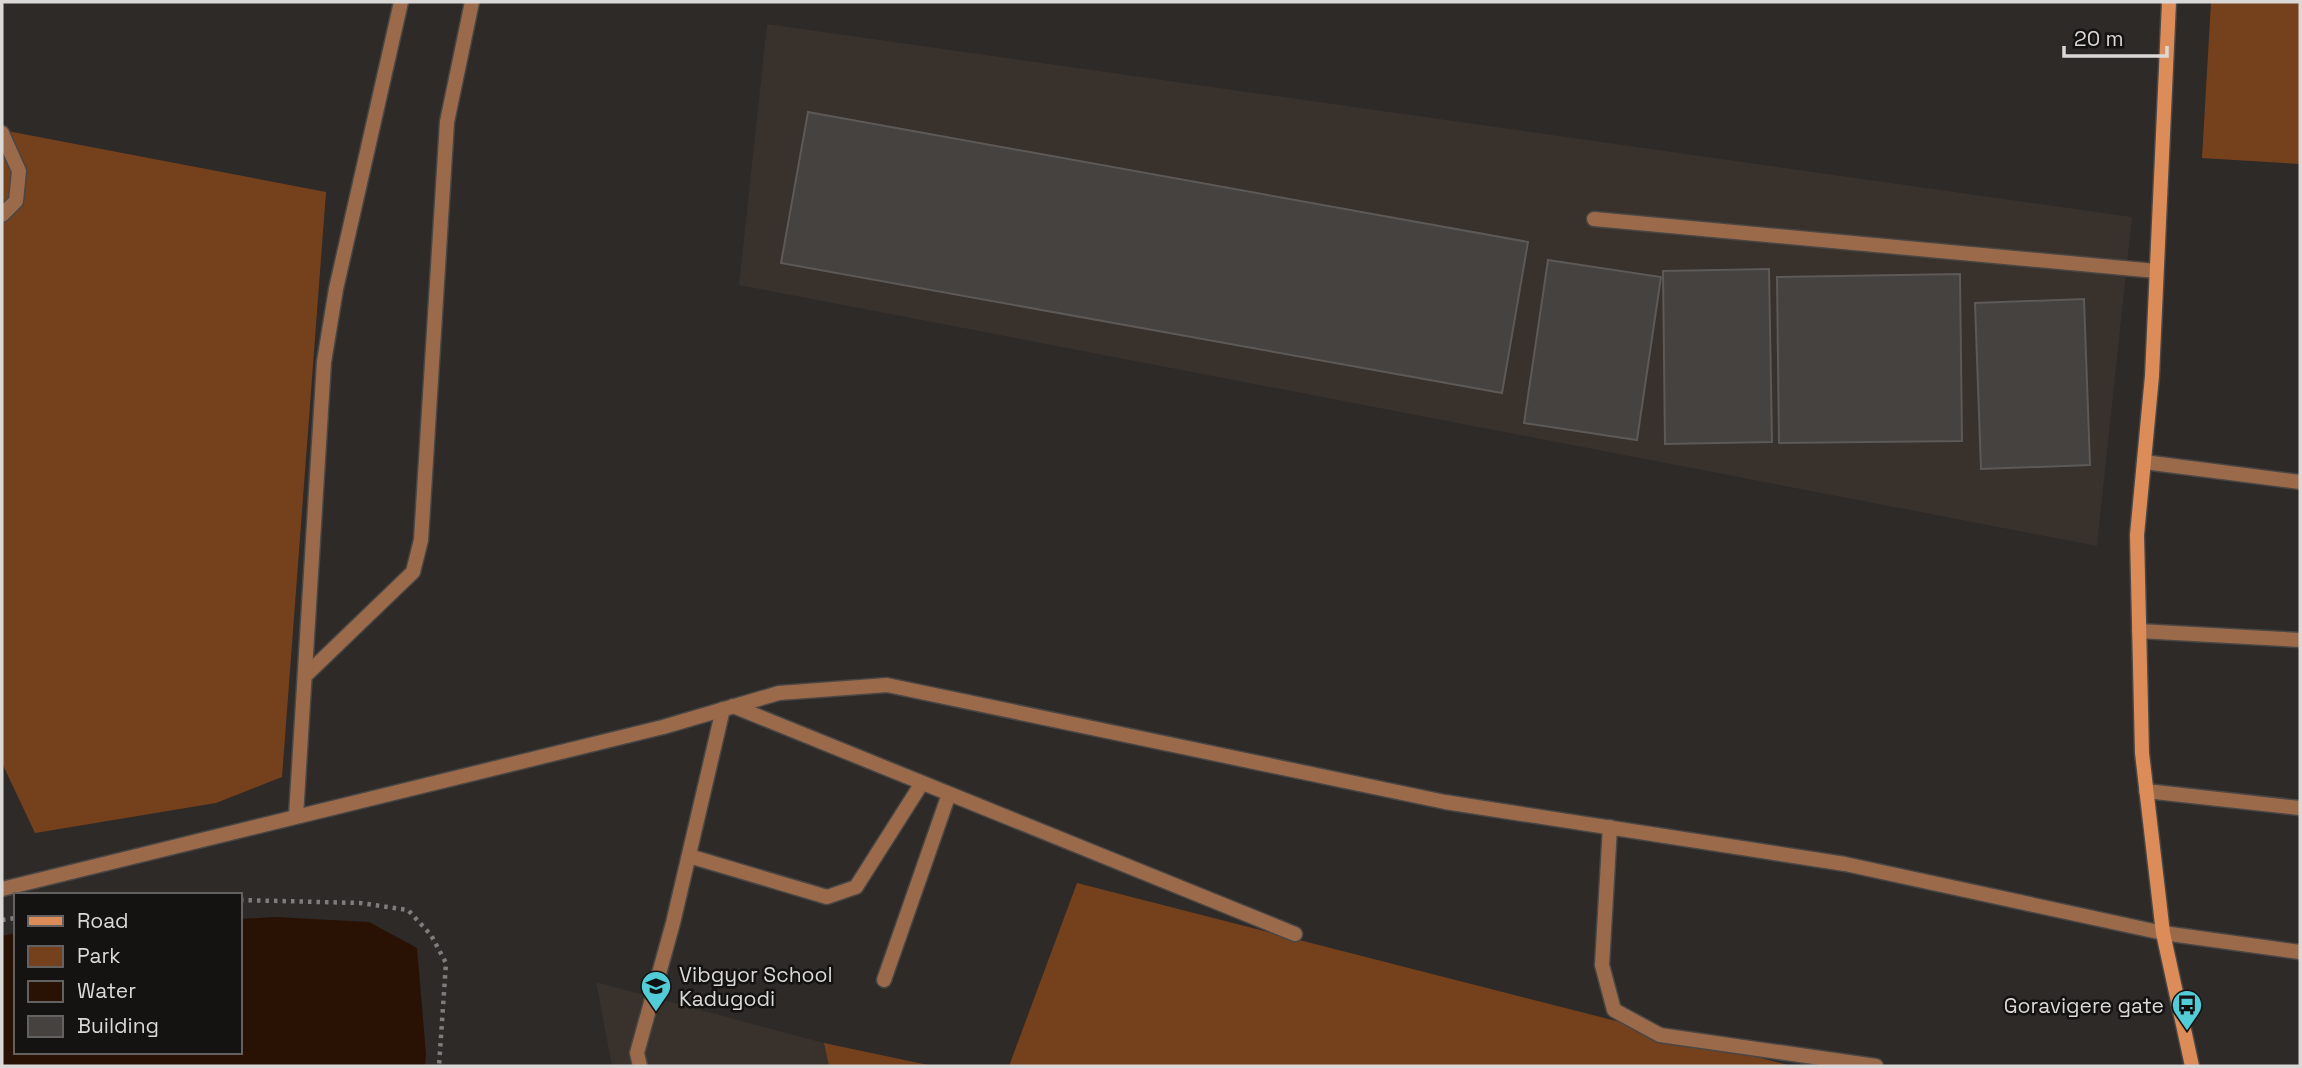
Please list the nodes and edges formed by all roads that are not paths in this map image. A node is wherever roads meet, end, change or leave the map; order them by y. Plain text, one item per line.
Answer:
1 (401, 2) edge
2 (472, 2) edge
3 (2169, 2) edge
4 (2, 133) edge
5 (2, 215) edge
6 (1594, 219) dead end
7 (2156, 271) junction
8 (2144, 463) junction
9 (2300, 482) edge
10 (2139, 631) junction
11 (2300, 640) edge
12 (304, 676) junction
13 (728, 708) junction
14 (922, 783) junction
15 (2146, 792) junction
16 (949, 794) junction
17 (2300, 808) edge
18 (296, 816) junction
19 (1610, 827) junction
20 (689, 856) junction
21 (2, 889) edge
22 (2163, 933) junction
23 (1295, 934) dead end
24 (2300, 952) edge
25 (884, 980) dead end
26 (640, 1066) edge
27 (1876, 1066) edge
28 (2192, 1066) edge

1 - 12 street
2 - 12 street
3 - 7 street
4 - 5 street
6 - 7 street
7 - 8 street
8 - 9 street
8 - 10 street
10 - 11 street
10 - 15 street
12 - 18 street
13 - 14 street
13 - 18 street
13 - 19 street
13 - 20 street
14 - 16 street
14 - 20 street
15 - 17 street
15 - 22 street
16 - 23 street
16 - 25 street
18 - 21 street
19 - 22 street
19 - 27 street
20 - 26 street
22 - 24 street
22 - 28 street

